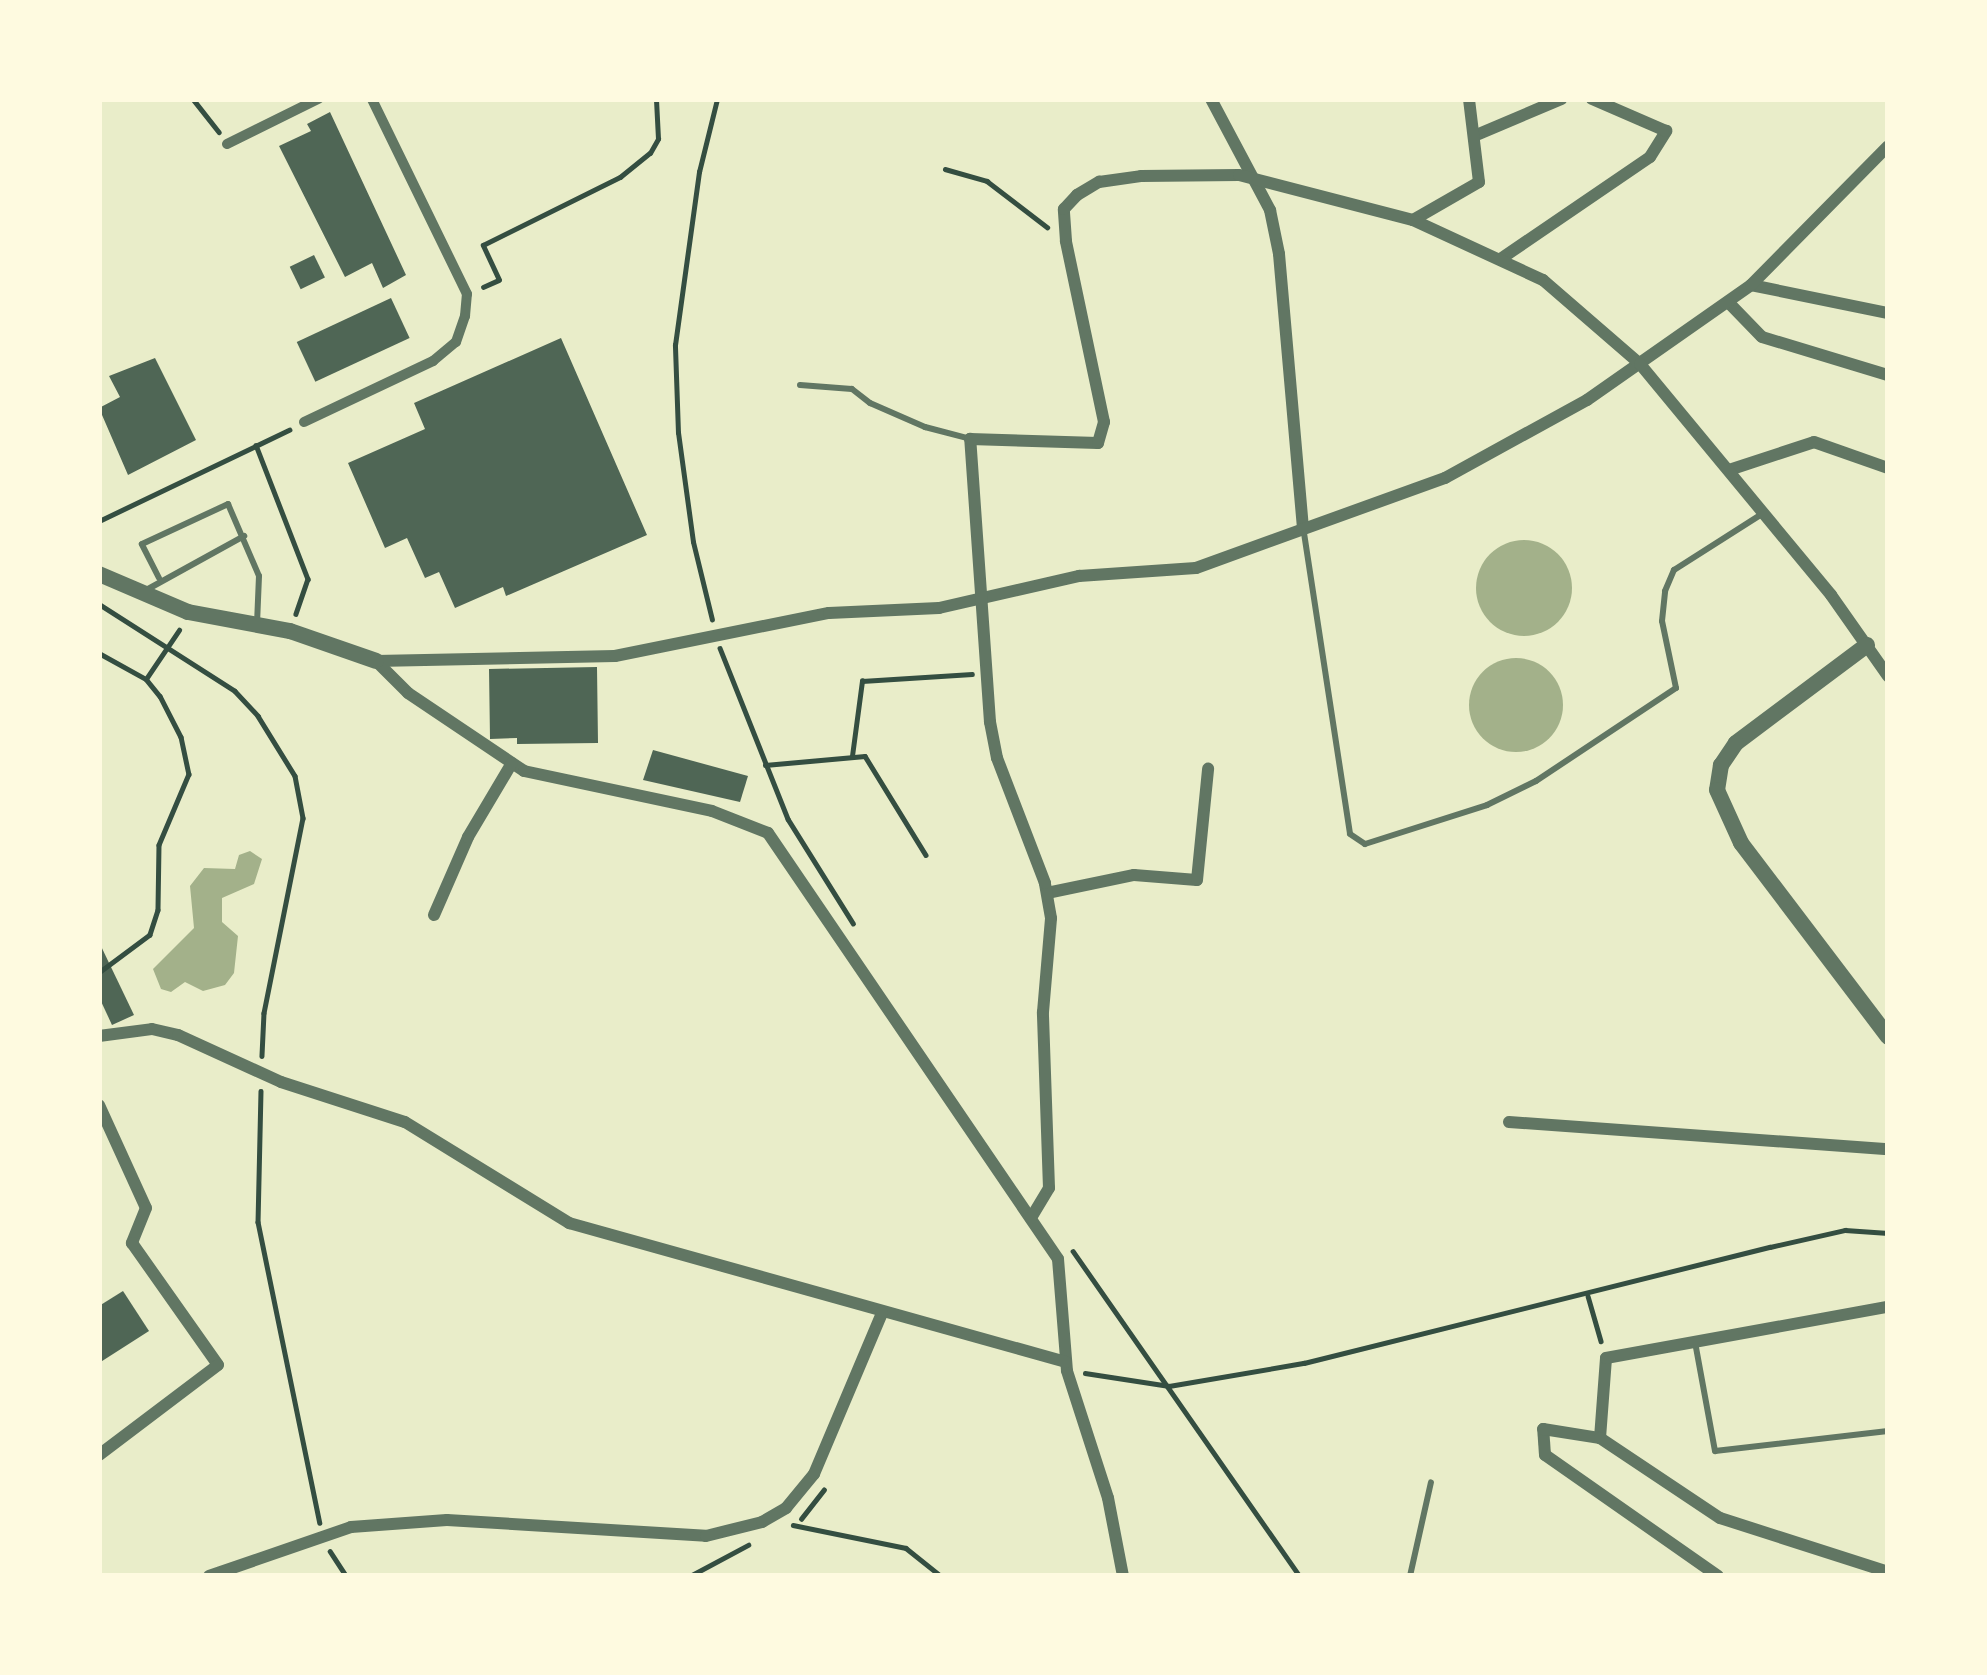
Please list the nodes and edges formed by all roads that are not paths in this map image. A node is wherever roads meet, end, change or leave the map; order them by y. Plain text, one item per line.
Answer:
1 (318, 99) edge
2 (372, 99) edge
3 (1211, 99) edge
4 (1469, 99) edge
5 (1561, 99) edge
6 (1592, 99) edge
7 (1648, 99) edge
8 (1644, 117) junction
9 (1474, 136) junction
10 (227, 144) road end
11 (1888, 146) edge
12 (1259, 181) junction
13 (1413, 220) junction
14 (1502, 258) junction
15 (1751, 285) junction
16 (1729, 302) junction
17 (1888, 313) edge
18 (1640, 364) junction
19 (1888, 375) edge
20 (800, 385) dead end
21 (304, 422) road end
22 (970, 439) junction
23 (1888, 468) edge
24 (1729, 470) junction
25 (1763, 513) junction
26 (1303, 529) junction
27 (244, 536) junction
28 (99, 574) edge
29 (159, 578) junction
30 (143, 593) junction
31 (981, 601) junction
32 (257, 623) junction
33 (1868, 645) junction
34 (376, 661) junction
35 (1888, 676) edge
36 (512, 764) junction
37 (1208, 770) dead end
38 (1047, 893) junction
39 (434, 916) dead end
40 (99, 1036) edge
41 (1888, 1037) edge
42 (99, 1105) edge
43 (1509, 1122) dead end
44 (1888, 1149) edge
45 (1031, 1218) junction
46 (1888, 1307) edge
47 (882, 1313) junction
48 (1695, 1339) junction
49 (1066, 1367) junction
50 (1888, 1431) edge
51 (1600, 1438) junction
52 (99, 1455) edge
53 (1431, 1482) dead end
54 (1854, 1563) junction
55 (235, 1572) edge
56 (1888, 1572) edge
57 (209, 1576) edge
58 (1123, 1576) edge
59 (1410, 1576) edge
60 (1718, 1576) edge
61 (1846, 1576) edge

1 - 10 street
2 - 21 street
3 - 12 street
4 - 9 street
5 - 9 street
6 - 8 street
7 - 8 street
8 - 14 street
9 - 13 street
11 - 15 street
12 - 13 street
12 - 22 street
12 - 26 street
13 - 14 street
14 - 18 street
15 - 16 street
15 - 17 street
16 - 18 street
16 - 19 street
18 - 24 street
18 - 26 street
20 - 22 lane
22 - 31 street
23 - 24 street
24 - 25 street
25 - 26 lane
25 - 33 street
26 - 31 street
27 - 29 lane
27 - 29 lane
27 - 32 lane
28 - 30 street
29 - 30 lane
30 - 32 street
31 - 34 street
31 - 38 street
32 - 34 street
33 - 35 street
33 - 41 street
34 - 36 street
36 - 39 street
36 - 45 street
37 - 38 street
38 - 45 street
40 - 47 street
42 - 52 street
43 - 44 street
45 - 49 street
46 - 48 street
47 - 49 street
47 - 55 street
48 - 50 lane
48 - 51 street
49 - 58 street
51 - 54 street
51 - 60 street
53 - 59 lane
54 - 56 street
54 - 61 street
55 - 57 street

